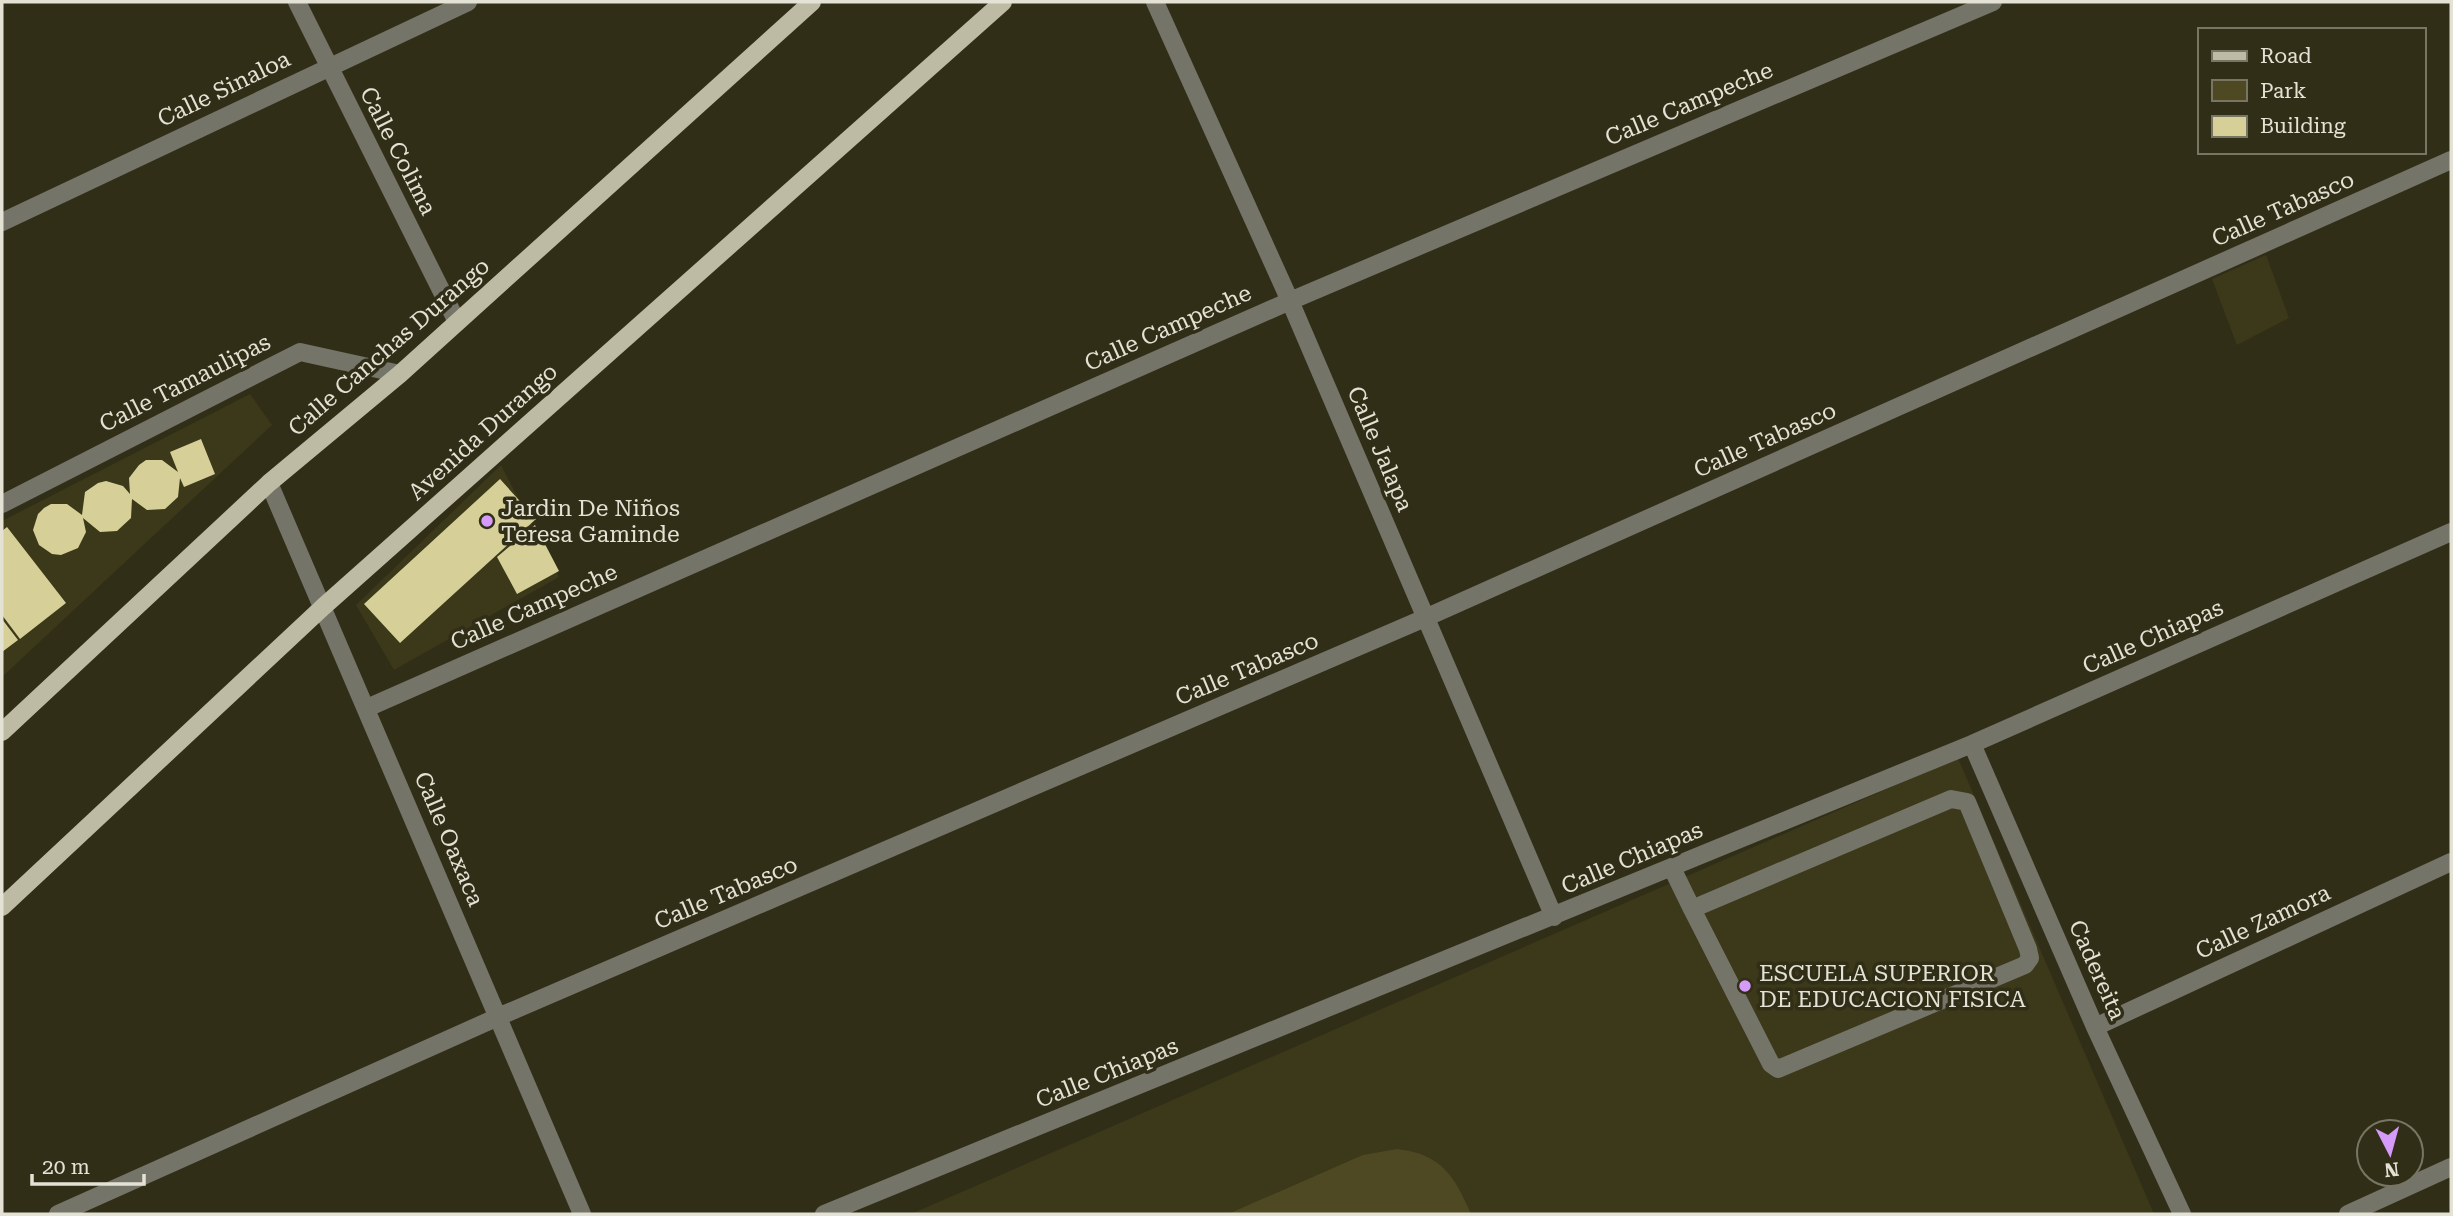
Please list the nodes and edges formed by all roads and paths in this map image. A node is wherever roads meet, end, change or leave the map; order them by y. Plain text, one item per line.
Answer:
1 (297, 2) edge
2 (468, 2) edge
3 (812, 2) edge
4 (1003, 2) edge
5 (1155, 2) edge
6 (1993, 2) edge
7 (327, 67) junction
8 (2451, 160) edge
9 (2, 222) edge
10 (1290, 301) junction
11 (457, 322) junction
12 (400, 374) junction
13 (269, 483) junction
14 (2, 504) edge
15 (2451, 532) edge
16 (323, 607) junction
17 (1425, 618) junction
18 (367, 708) junction
19 (2, 732) edge
20 (1972, 744) junction
21 (2451, 862) edge
22 (1672, 868) junction
23 (2, 907) edge
24 (1692, 909) junction
25 (1554, 917) junction
26 (498, 1017) junction
27 (2095, 1027) junction
28 (2451, 1167) edge
29 (58, 1214) edge
30 (582, 1214) edge
31 (824, 1214) edge
32 (2182, 1214) edge
33 (2348, 1214) edge

1 - 7 street, Calle Colima
2 - 7 street, Calle Sinaloa
3 - 11 main road, Calle Canchas Durango
4 - 16 main road, Avenida Durango
5 - 10 street, Calle Jalapa
6 - 10 street, Calle Campeche
7 - 9 street, Calle Sinaloa
7 - 11 street, Calle Colima
8 - 17 street, Calle Tabasco
10 - 17 street, Calle Jalapa
10 - 18 street, Calle Campeche
11 - 12 main road, Calle Canchas Durango
12 - 13 main road, Calle Canchas Durango
12 - 14 street, Calle Tamaulipas
13 - 16 street, Calle Oaxaca
13 - 19 main road, Calle Canchas Durango
15 - 20 street, Calle Chiapas
16 - 18 street, Calle Oaxaca
16 - 23 main road, Avenida Durango
17 - 25 street, Calle Jalapa
17 - 26 street, Calle Tabasco
18 - 26 street, Calle Oaxaca
20 - 22 street, Calle Chiapas
20 - 27 street, Cadereita
21 - 27 street, Calle Zamora
22 - 24 street
22 - 25 street, Calle Chiapas
24 - 24 street
25 - 31 street, Calle Chiapas
26 - 29 street, Calle Tabasco
26 - 30 street, Calle Oaxaca
27 - 32 street, Cadereita
28 - 33 street

